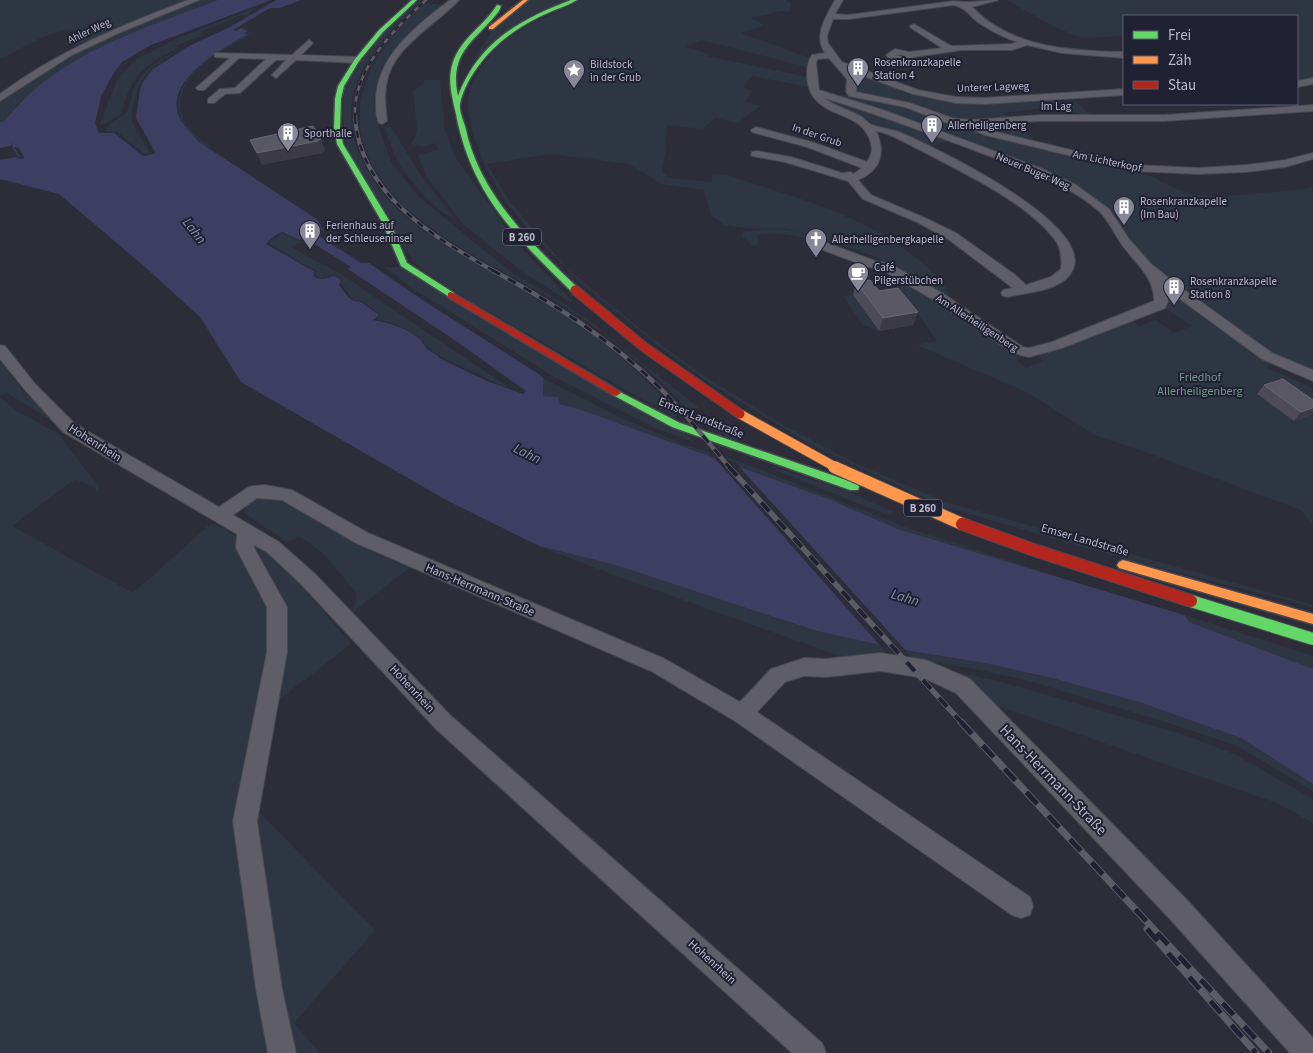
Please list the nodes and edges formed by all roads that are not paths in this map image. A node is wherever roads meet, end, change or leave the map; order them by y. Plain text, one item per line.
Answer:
1 (196, 0) edge
2 (415, 0) edge
3 (455, 0) edge
4 (501, 0) edge
5 (526, 0) edge
6 (575, 0) edge
7 (840, 0) edge
8 (905, 0) edge
9 (994, 0) edge
10 (965, 3) edge
11 (918, 8) junction
12 (830, 16) junction
13 (914, 26) dead end
14 (1028, 42) junction
15 (309, 43) dead end
16 (948, 48) junction
17 (218, 54) dead end
18 (830, 55) junction
19 (909, 55) dead end
20 (1123, 55) edge
21 (237, 56) junction
22 (258, 56) junction
23 (274, 57) junction
24 (292, 58) junction
25 (357, 60) junction
26 (839, 64) junction
27 (245, 68) dead end
28 (276, 74) dead end
29 (1313, 82) edge
30 (1298, 84) edge
31 (201, 88) dead end
32 (815, 92) junction
33 (1123, 92) edge
34 (0, 98) edge
35 (211, 101) dead end
36 (457, 105) junction
37 (1313, 108) edge
38 (382, 121) dead end
39 (965, 123) junction
40 (870, 128) junction
41 (756, 130) dead end
42 (756, 154) dead end
43 (1313, 156) edge
44 (869, 167) junction
45 (849, 177) junction
46 (814, 242) dead end
47 (1146, 266) junction
48 (1022, 289) junction
49 (1008, 293) dead end
50 (0, 349) edge
51 (1313, 376) edge
52 (219, 516) junction
53 (246, 531) junction
54 (1085, 554) dead end
55 (1113, 562) dead end
56 (1313, 619) edge
57 (1313, 639) edge
58 (742, 714) junction
59 (1021, 906) dead end
60 (282, 1053) edge
61 (812, 1053) edge
62 (1308, 1053) edge

1 - 34 street, Ahler Weg
2 - 25 main road, Emser Landstraße
3 - 38 street
4 - 36 main road, B 260
5 - 36 main road, B 260
6 - 36 main road
7 - 12 street
8 - 11 street
9 - 10 street
10 - 11 street
10 - 14 street
11 - 12 street
12 - 18 street
13 - 16 street
14 - 16 street
14 - 20 street
15 - 24 street
16 - 19 street
17 - 21 street
18 - 26 street, Im Lag
18 - 32 street
21 - 22 street
21 - 31 street
22 - 23 street
22 - 27 street
23 - 24 street
23 - 35 street
24 - 25 street
24 - 28 street
25 - 54 main road, Emser Landstraße
26 - 33 street, Unterer Lagweg
26 - 39 street, Im Lag
29 - 30 street
32 - 40 street
32 - 47 street, Neuer Buger Weg
36 - 57 main road, B 260, bridge
37 - 39 street, Im Lag
39 - 43 street, Am Lichterkopf
40 - 44 street
40 - 48 street
41 - 44 street, In der Grub
42 - 45 street
44 - 45 street
45 - 48 street
46 - 47 street, Am Allerheiligenberg
47 - 51 street, Neuer Buger Weg
48 - 49 street
50 - 52 street, Hohenrhein
52 - 53 street, Hohenrhein
52 - 58 street, Hans-Herrmann-Straße
53 - 60 street
53 - 61 street, Hohenrhein
55 - 56 main road, Emser Landstraße
58 - 59 street, Hans-Herrmann-Straße
58 - 62 street, Hans-Herrmann-Straße

